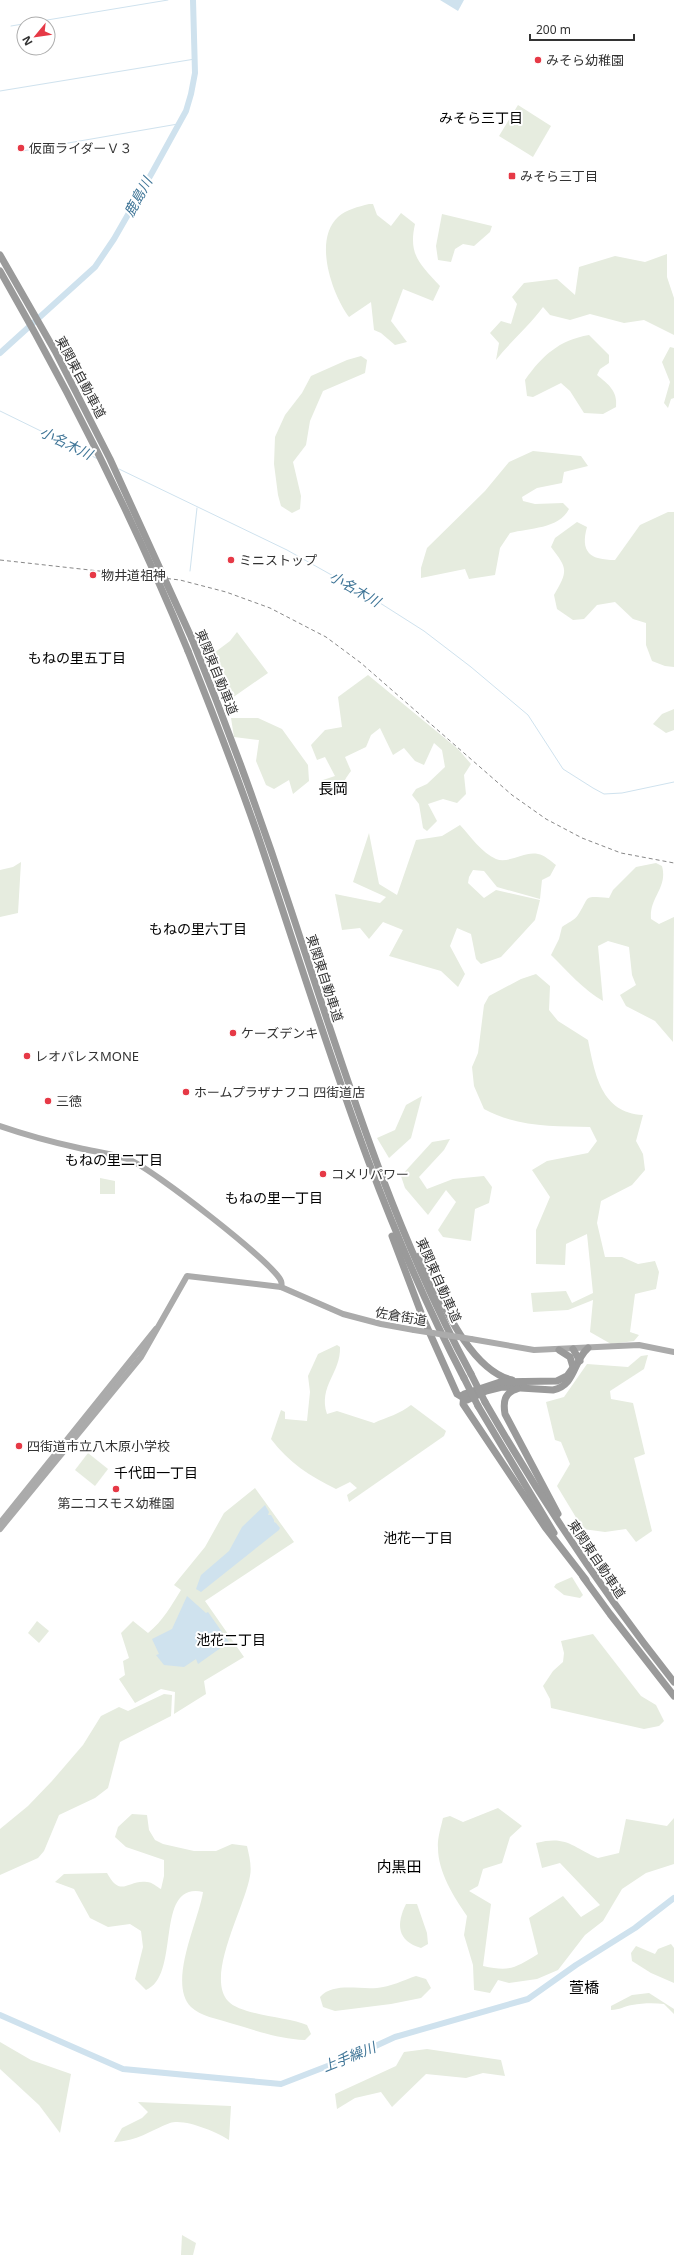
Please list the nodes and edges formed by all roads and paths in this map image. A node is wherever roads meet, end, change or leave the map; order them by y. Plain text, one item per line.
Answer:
1 (0, 256) edge
2 (0, 271) edge
3 (0, 1126) edge
4 (387, 1189) junction
5 (379, 1192) junction
6 (281, 1287) junction
7 (158, 1326) junction
8 (559, 1350) junction
9 (674, 1352) edge
10 (580, 1353) junction
11 (573, 1367) junction
12 (520, 1385) junction
13 (463, 1398) junction
14 (0, 1522) edge
15 (0, 1529) edge
16 (588, 1569) junction
17 (586, 1580) junction
18 (674, 1682) edge
19 (674, 1696) edge

1 - 4 highway, 東関東自動車道, bridge
2 - 5 highway, 東関東自動車道, bridge
3 - 6 main road
4 - 12 highway
4 - 16 highway, 東関東自動車道, bridge
5 - 13 highway
5 - 17 highway, 東関東自動車道, bridge
6 - 7 main road, 佐倉街道
6 - 8 main road, 佐倉街道, bridge
7 - 14 main road, 佐倉街道
7 - 15 main road, 佐倉街道
8 - 10 main road, 佐倉街道
8 - 11 highway
9 - 10 main road, 佐倉街道
10 - 11 highway
10 - 12 highway
11 - 12 highway
12 - 13 highway
12 - 16 highway
13 - 17 highway
16 - 18 highway, 東関東自動車道
17 - 19 highway, 東関東自動車道

